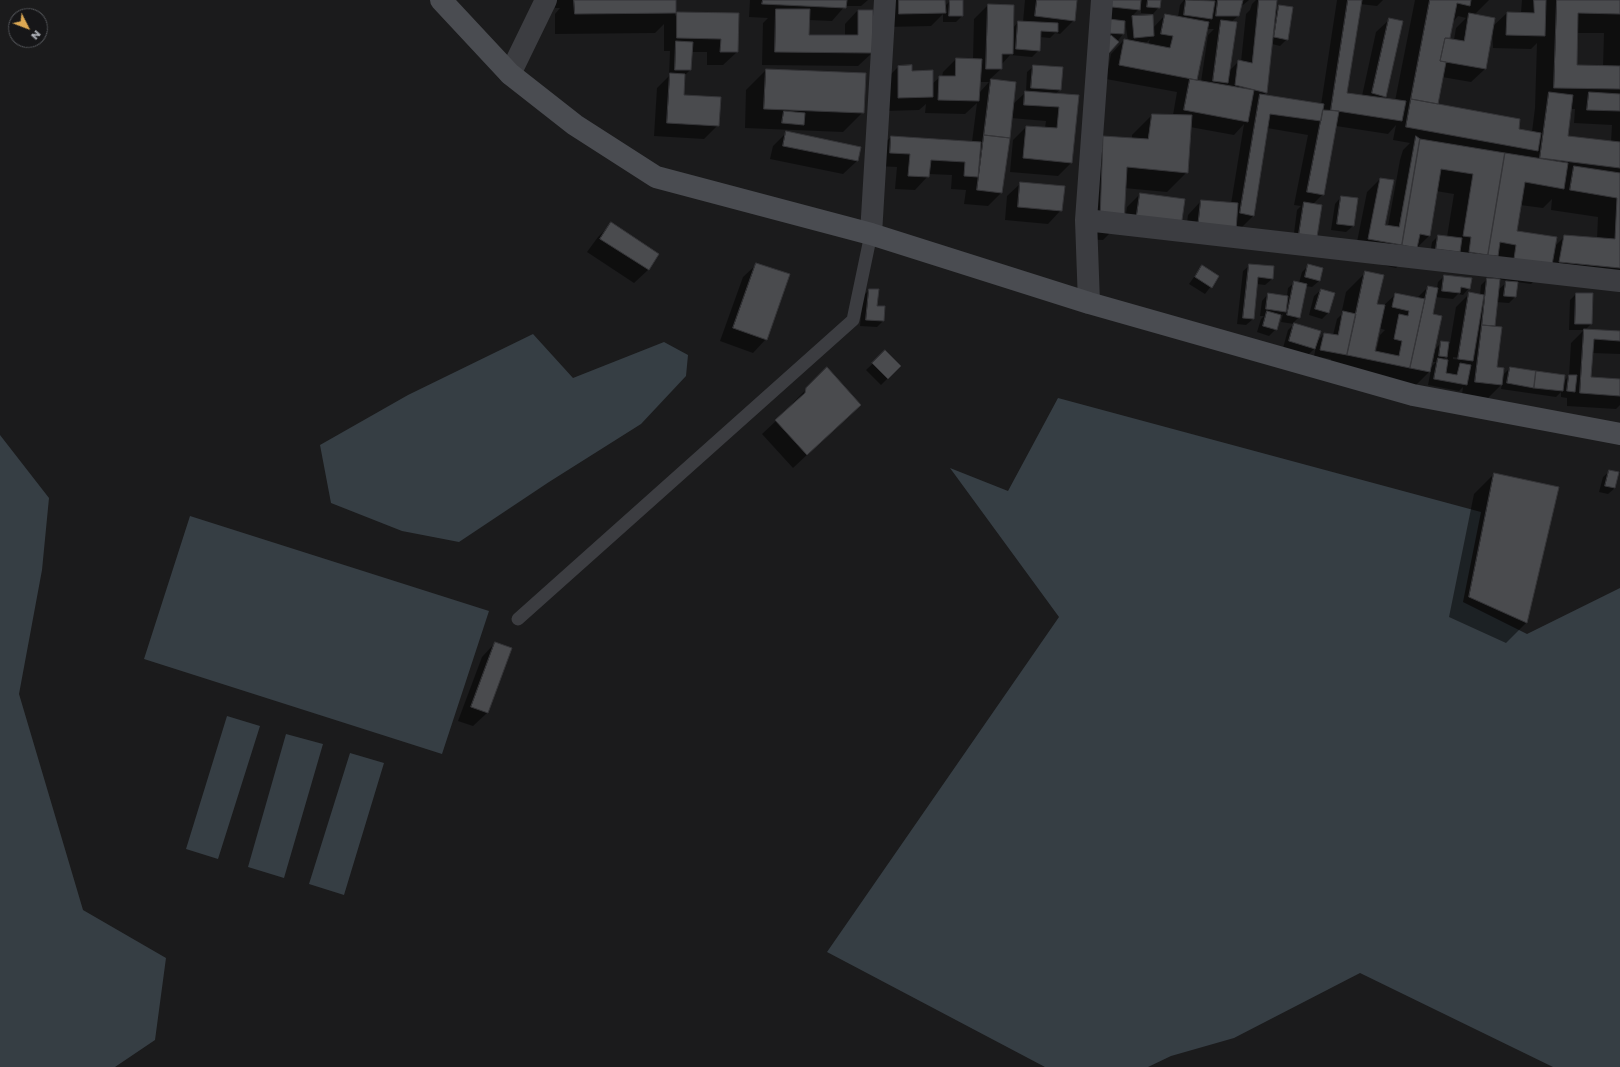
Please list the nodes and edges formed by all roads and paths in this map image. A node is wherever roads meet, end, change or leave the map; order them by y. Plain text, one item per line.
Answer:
1 (441, 0) edge
2 (546, 0) edge
3 (885, 0) edge
4 (1102, 0) edge
5 (510, 74) junction
6 (1086, 220) junction
7 (871, 234) junction
8 (1620, 282) edge
9 (1089, 303) junction
10 (1620, 434) edge
11 (518, 619) dead end

1 - 5 main road
2 - 5 street
3 - 7 street
4 - 6 street
5 - 7 main road
6 - 8 street
6 - 9 street
7 - 9 main road
7 - 11 lane
9 - 10 main road

